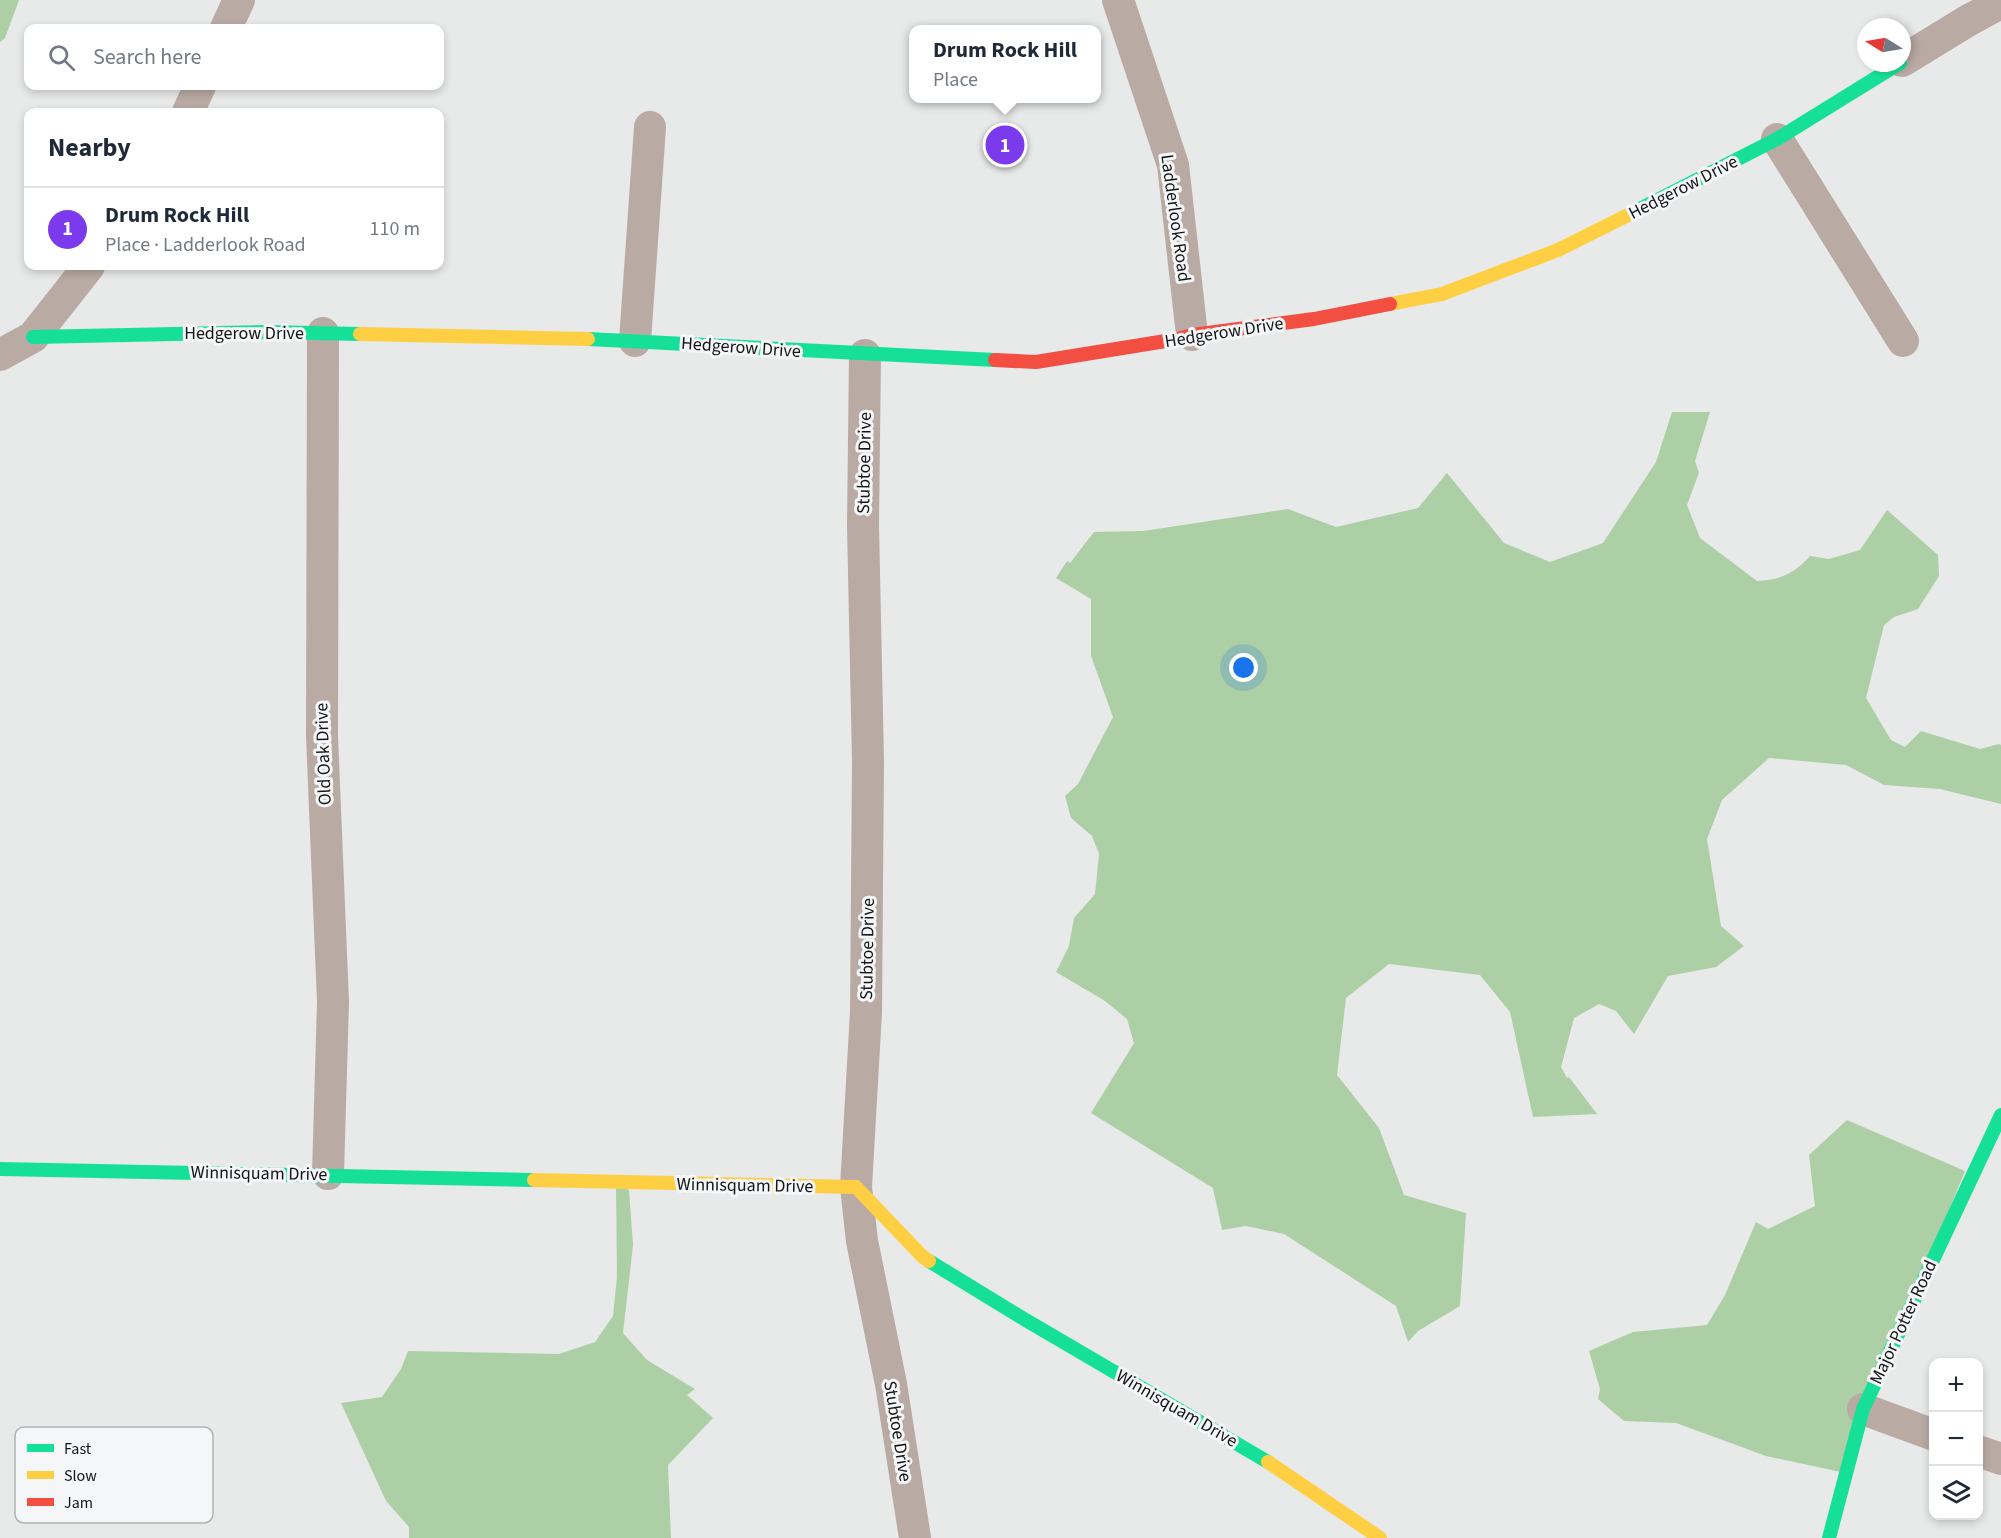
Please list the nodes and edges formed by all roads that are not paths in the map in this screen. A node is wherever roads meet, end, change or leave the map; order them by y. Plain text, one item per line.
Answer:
1 (239, 0) edge
2 (1118, 0) edge
3 (2001, 3) edge
4 (228, 24) edge
5 (1911, 56) edge
6 (1885, 72) edge
7 (198, 90) edge
8 (190, 108) edge
9 (650, 127) dead end
10 (1778, 139) junction
11 (86, 270) edge
12 (323, 333) junction
13 (1191, 336) junction
14 (33, 337) junction
15 (635, 340) junction
16 (1903, 341) dead end
17 (0, 355) edge
18 (865, 355) junction
19 (2001, 1114) edge
20 (0, 1169) edge
21 (328, 1174) junction
22 (856, 1187) junction
23 (1863, 1409) junction
24 (1929, 1433) edge
25 (1983, 1453) edge
26 (2001, 1459) edge
27 (915, 1538) edge
28 (1380, 1538) edge
29 (1829, 1538) edge

1 - 4 street
2 - 13 street, Ladderlook Road
3 - 5 street, Hedgerow Drive
6 - 10 street, Hedgerow Drive
7 - 8 street
9 - 15 street
10 - 13 street, Hedgerow Drive
10 - 16 street
11 - 14 street
12 - 14 street, Hedgerow Drive
12 - 15 street, Hedgerow Drive
12 - 21 street, Old Oak Drive
13 - 18 street, Hedgerow Drive
14 - 17 street
15 - 18 street, Hedgerow Drive
18 - 22 street, Stubtoe Drive
19 - 23 street, Major Potter Road
20 - 21 street, Winnisquam Drive
21 - 22 street, Winnisquam Drive
22 - 27 street, Stubtoe Drive
22 - 28 street, Winnisquam Drive
23 - 24 street
23 - 29 street, Major Potter Road
25 - 26 street

